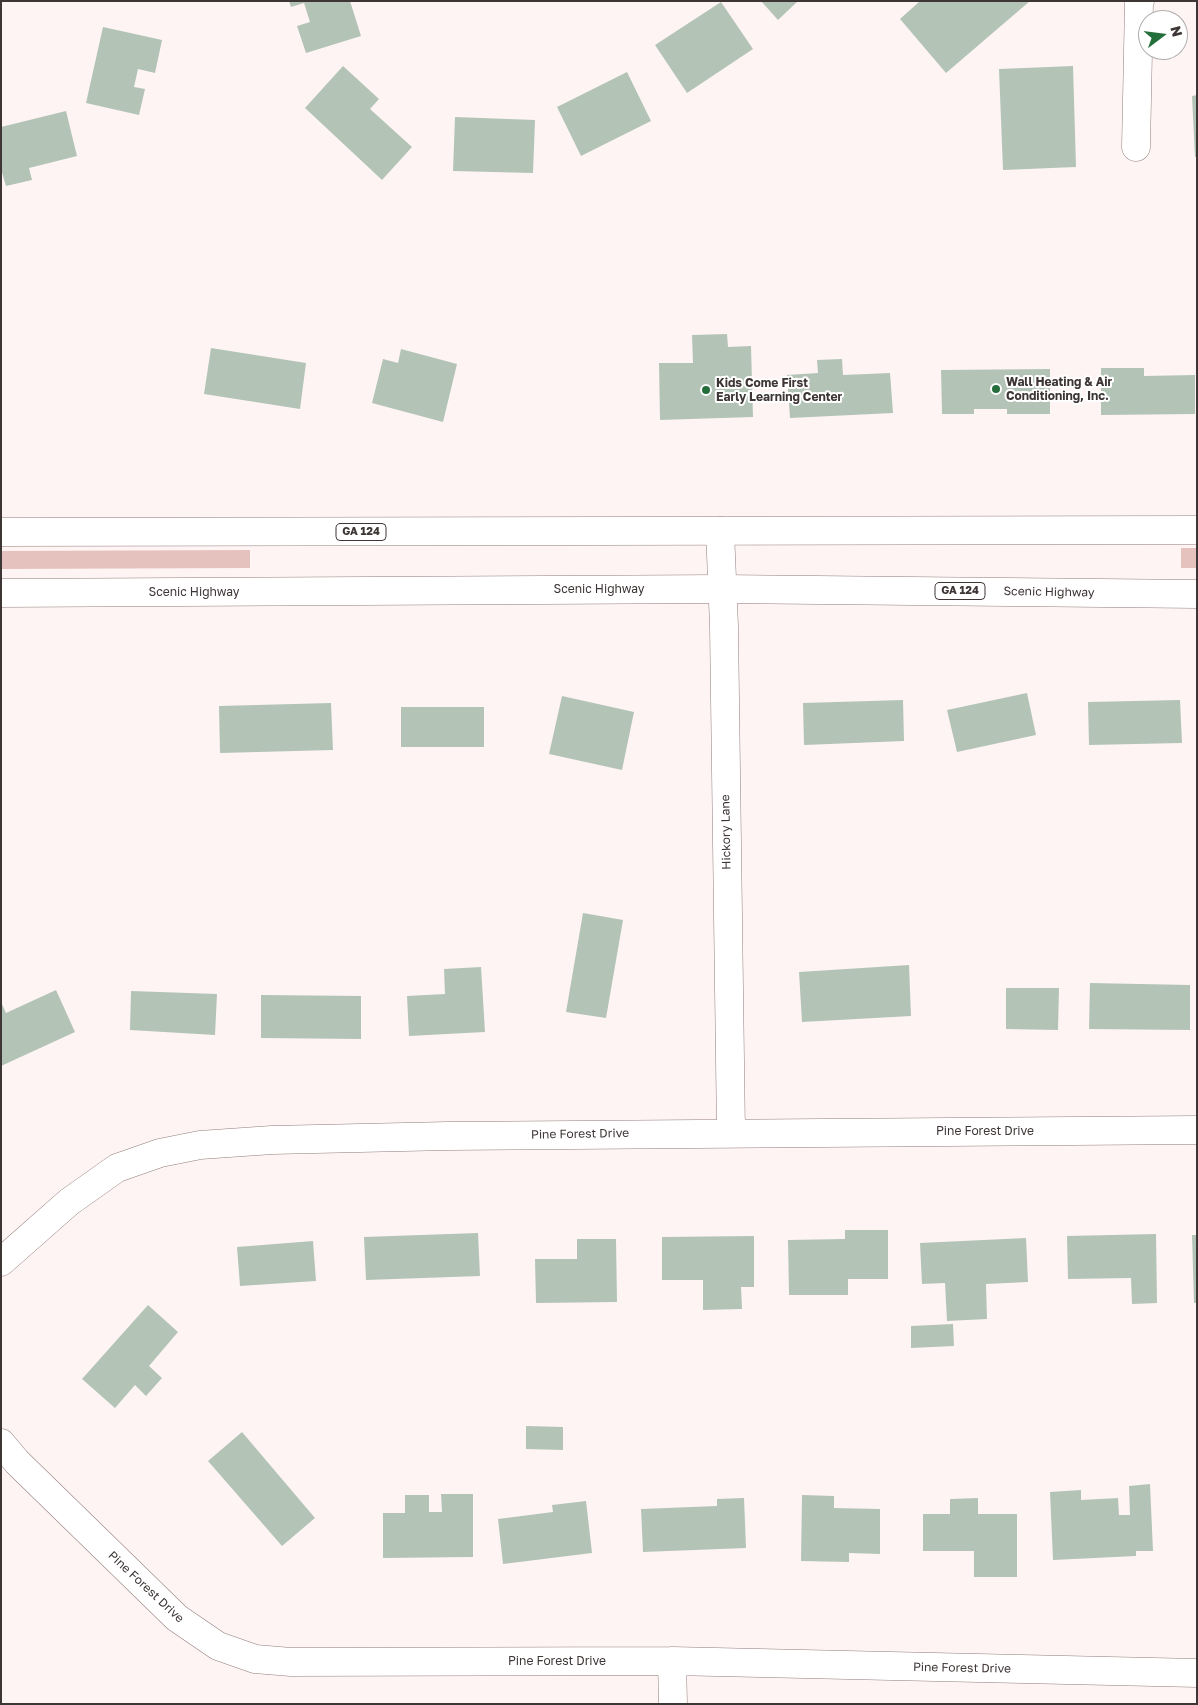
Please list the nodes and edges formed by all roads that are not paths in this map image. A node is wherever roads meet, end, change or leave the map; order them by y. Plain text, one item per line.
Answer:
1 (1139, 2) edge
2 (1136, 147) dead end
3 (1197, 530) edge
4 (720, 531) junction
5 (1, 532) edge
6 (722, 589) junction
7 (1, 593) edge
8 (1197, 594) edge
9 (1197, 1130) edge
10 (731, 1133) junction
11 (1, 1262) edge
12 (1, 1443) edge
13 (672, 1661) junction
14 (1197, 1674) edge
15 (673, 1704) edge

1 - 2 main road
3 - 4 main road, GA 124
4 - 5 main road, GA 124
4 - 6 main road, Hickory Lane
6 - 7 main road, Scenic Highway / GA 124
6 - 8 main road, Scenic Highway / GA 124
6 - 10 main road, Hickory Lane
9 - 10 main road, Pine Forest Drive
10 - 11 main road, Pine Forest Drive
12 - 13 main road, Pine Forest Drive
13 - 14 main road, Pine Forest Drive
13 - 15 main road

